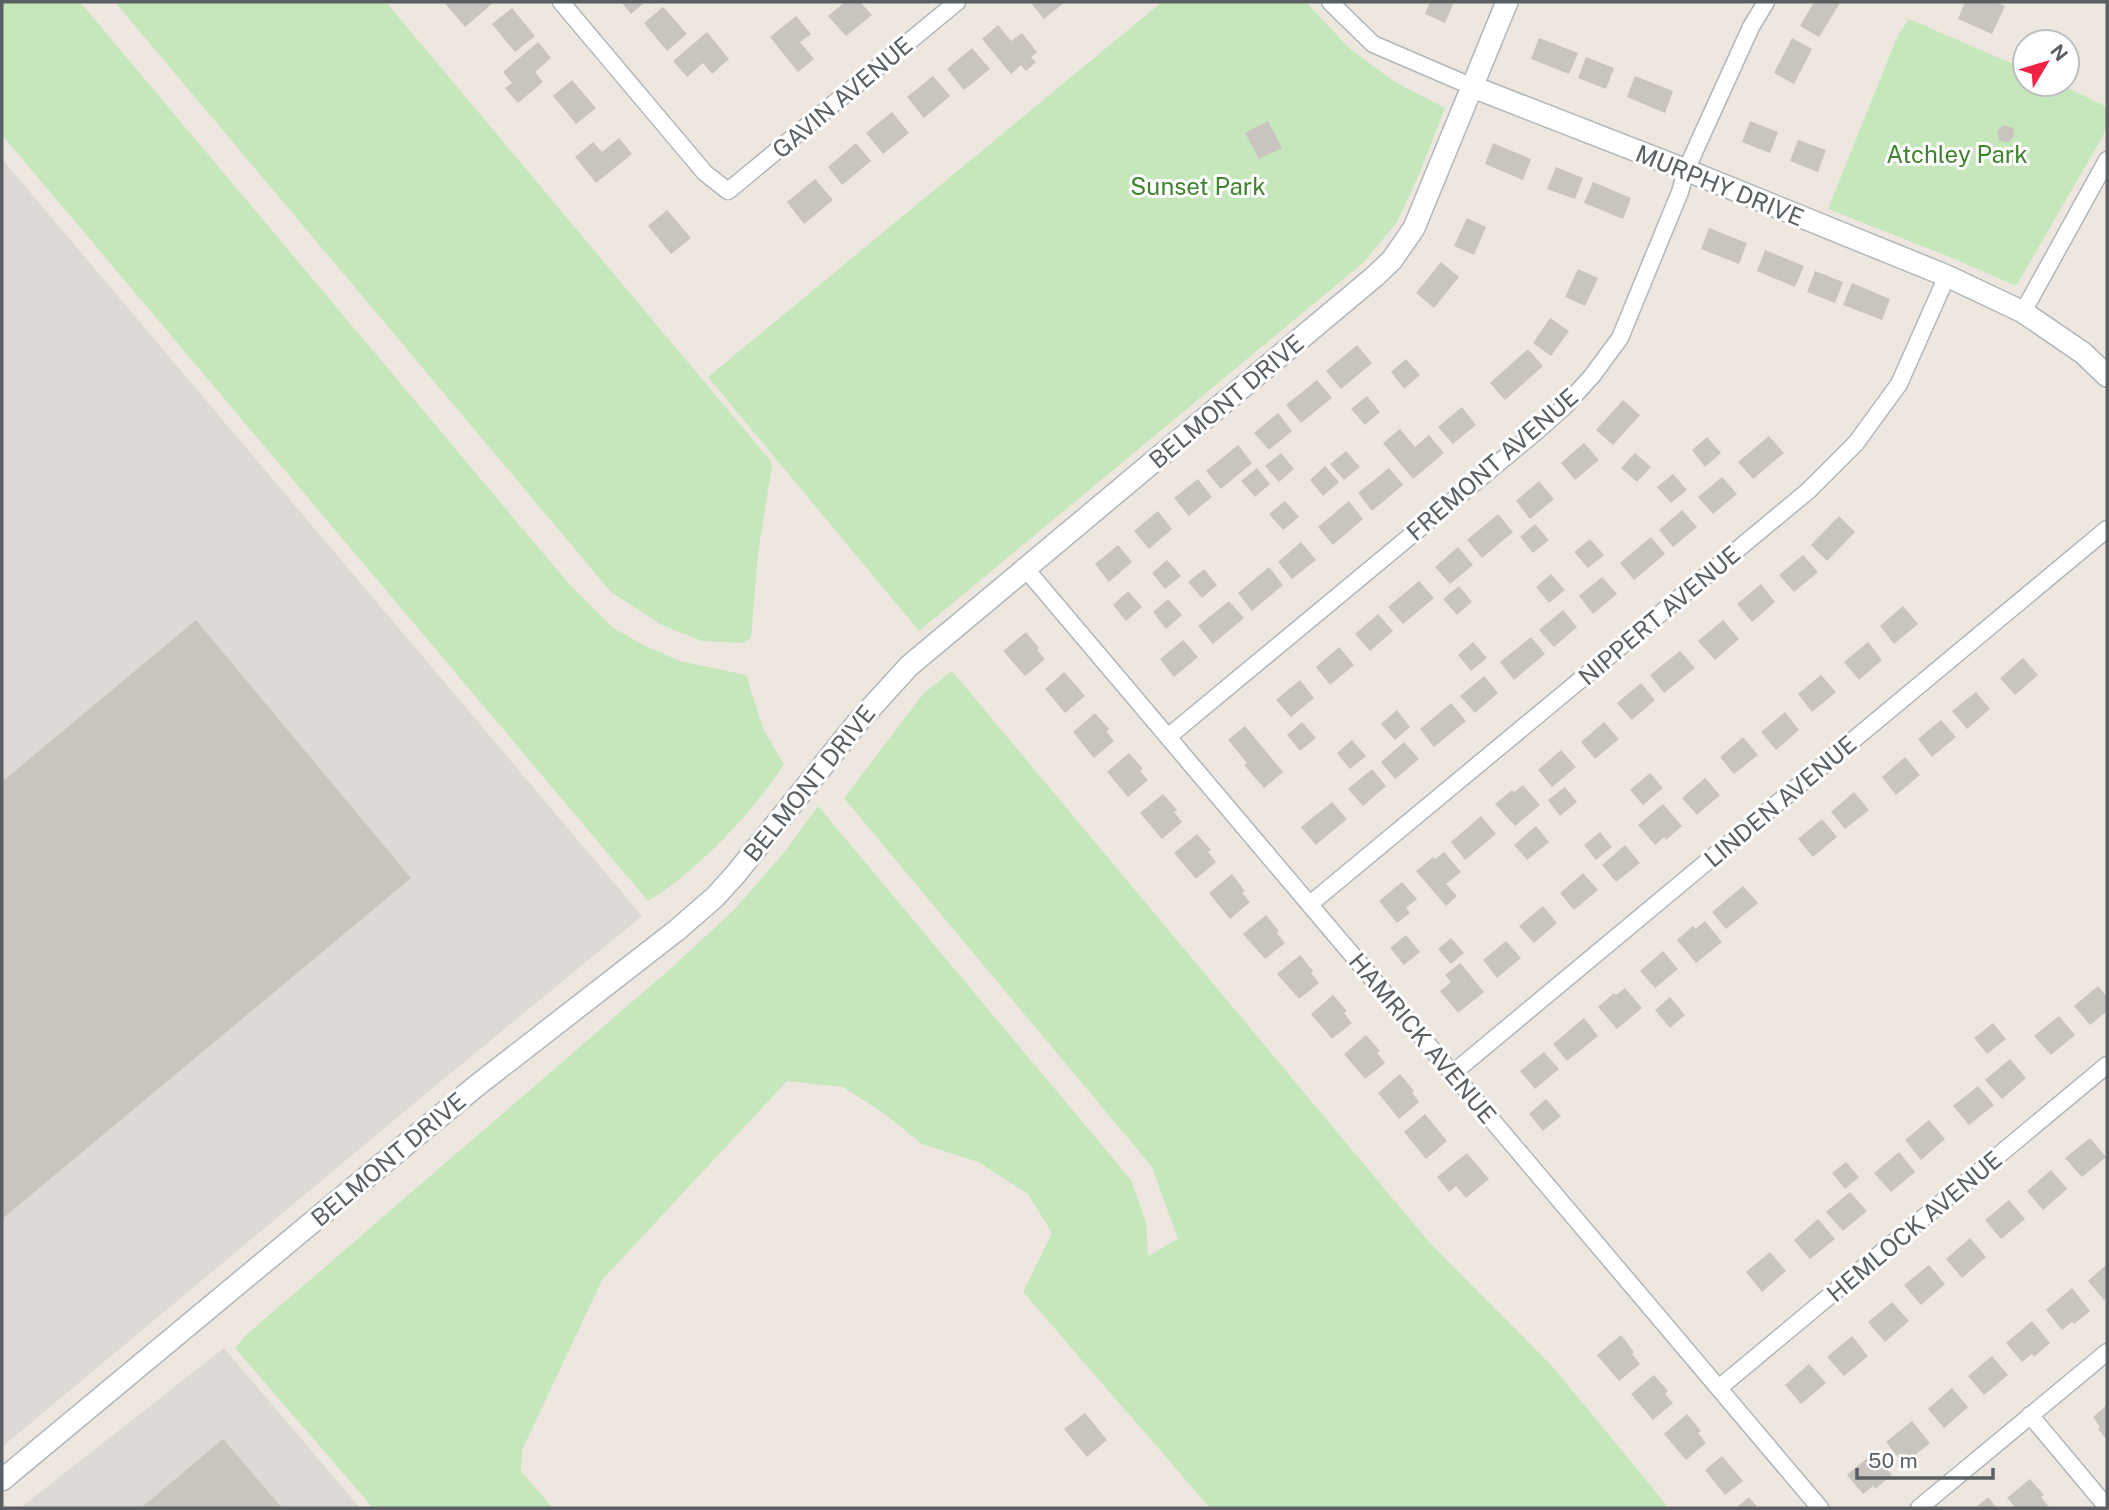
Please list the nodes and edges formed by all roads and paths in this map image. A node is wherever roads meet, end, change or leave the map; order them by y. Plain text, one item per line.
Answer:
1 (562, 2) edge
2 (957, 2) edge
3 (1329, 2) edge
4 (1507, 2) edge
5 (1766, 2) edge
6 (1473, 88) junction
7 (2107, 160) edge
8 (1686, 170) junction
9 (1947, 276) junction
10 (2023, 312) junction
11 (2107, 376) edge
12 (2107, 529) edge
13 (1026, 568) junction
14 (1169, 736) junction
15 (1310, 904) junction
16 (2107, 1065) edge
17 (1453, 1073) junction
18 (2107, 1352) edge
19 (1720, 1387) junction
20 (2030, 1415) junction
21 (2, 1480) edge
22 (2107, 1507) edge
23 (1820, 1508) edge
24 (1919, 1508) edge

1 - 2 street, GAVIN AVENUE
3 - 6 street, MURPHY DRIVE
4 - 6 street, BELMONT DRIVE
5 - 8 street, FREMONT AVENUE
6 - 8 street, MURPHY DRIVE
6 - 13 street, BELMONT DRIVE
7 - 10 street
8 - 9 street, MURPHY DRIVE
8 - 14 street, FREMONT AVENUE
9 - 10 street, MURPHY DRIVE
9 - 15 street, NIPPERT AVENUE
10 - 11 street, MURPHY DRIVE
12 - 17 street, LINDEN AVENUE
13 - 14 street, HAMRICK AVENUE
13 - 21 street, BELMONT DRIVE
14 - 15 street, HAMRICK AVENUE
15 - 17 street, HAMRICK AVENUE
16 - 19 street, HEMLOCK AVENUE
17 - 19 street, HAMRICK AVENUE
18 - 20 street
19 - 23 street, HAMRICK AVENUE
20 - 22 street
20 - 24 street

